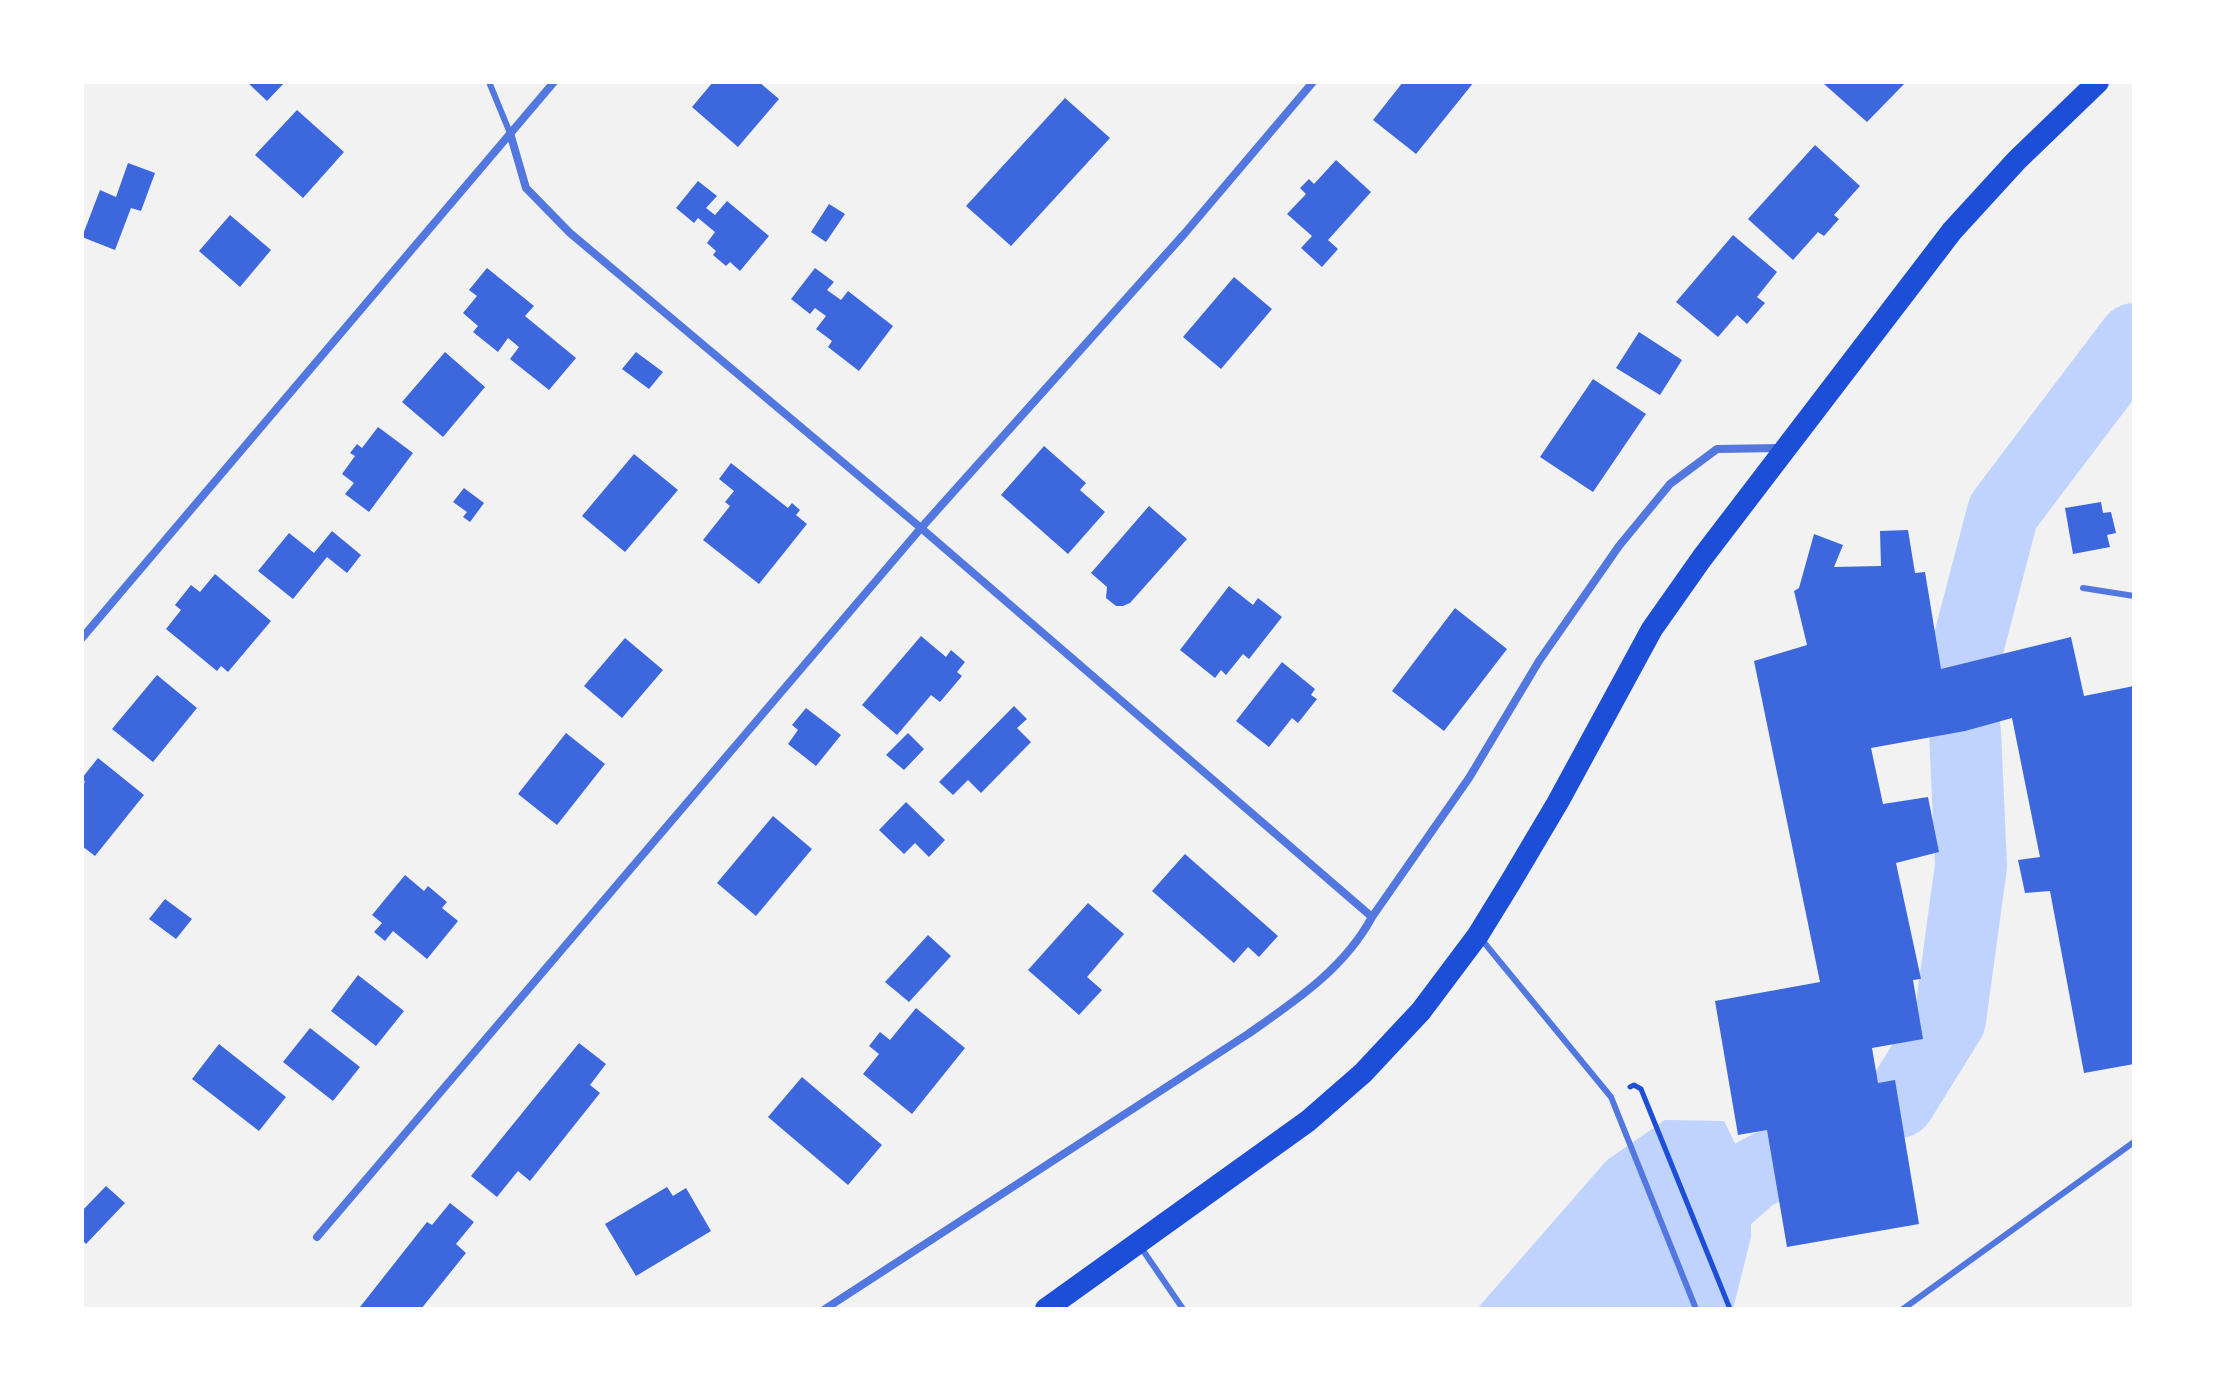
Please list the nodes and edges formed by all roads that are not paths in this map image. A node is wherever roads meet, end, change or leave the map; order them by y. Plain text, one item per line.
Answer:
1 (489, 82) edge
2 (554, 82) edge
3 (1313, 82) edge
4 (2098, 82) edge
5 (510, 133) junction
6 (1785, 448) junction
7 (921, 528) junction
8 (2083, 588) dead end
9 (2134, 596) edge
10 (82, 638) edge
11 (1372, 917) junction
12 (1478, 935) junction
13 (2134, 1142) edge
14 (317, 1237) dead end
15 (1138, 1243) junction
16 (825, 1309) edge
17 (1046, 1309) edge
18 (1183, 1309) edge
19 (1696, 1309) edge
20 (1903, 1309) edge

1 - 5 lane
2 - 5 street
3 - 7 street
4 - 6 highway
5 - 7 street
5 - 10 street
6 - 11 street
6 - 12 highway
7 - 11 street
7 - 14 street
8 - 9 lane
11 - 16 street
12 - 15 highway
12 - 19 lane
13 - 20 lane
15 - 17 highway
15 - 18 lane

